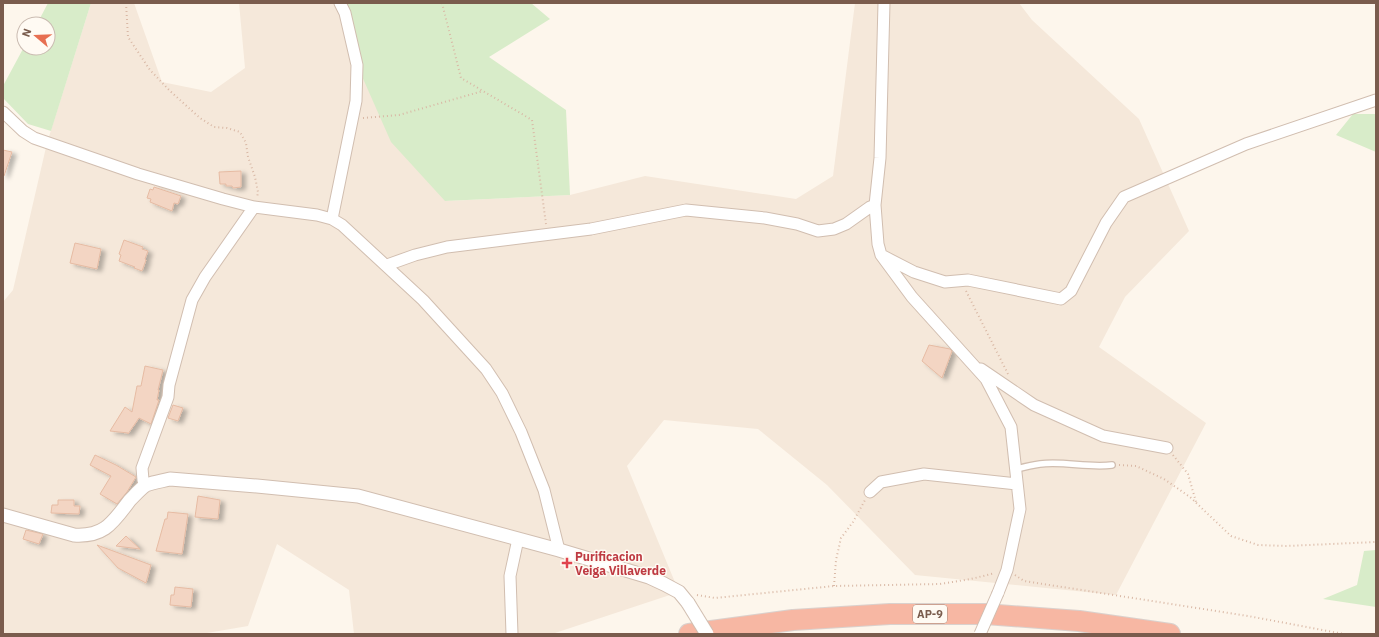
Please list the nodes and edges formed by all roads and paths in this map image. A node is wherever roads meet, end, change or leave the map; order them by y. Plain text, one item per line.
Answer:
1 (126, 3) edge
2 (340, 3) edge
3 (442, 3) edge
4 (884, 3) edge
5 (484, 91) junction
6 (1376, 100) edge
7 (3, 112) edge
8 (352, 118) junction
9 (875, 206) junction
10 (254, 207) junction
11 (332, 219) junction
12 (547, 234) junction
13 (881, 255) junction
14 (386, 265) junction
15 (960, 281) junction
16 (968, 359) junction
17 (1016, 393) junction
18 (1167, 448) joint
19 (1112, 465) joint
20 (1016, 469) junction
21 (1017, 484) junction
22 (145, 486) junction
23 (870, 492) joint
24 (1196, 503) junction
25 (3, 515) edge
26 (518, 539) junction
27 (1376, 542) edge
28 (559, 550) junction
29 (1007, 570) junction
30 (834, 586) junction
31 (679, 592) junction
32 (512, 634) edge
33 (689, 634) edge
34 (707, 634) edge
35 (980, 634) edge
36 (1170, 634) edge
37 (1344, 634) edge

1 - 10 path
2 - 8 street
3 - 5 path
4 - 9 street
5 - 8 path
5 - 12 path
6 - 15 street
7 - 10 street
8 - 11 street
9 - 12 street
9 - 13 street
10 - 11 street
10 - 22 street
11 - 14 street
12 - 14 street
13 - 15 street
13 - 16 street
14 - 28 street
15 - 17 path
16 - 17 street
16 - 20 street
17 - 18 street
18 - 24 path
19 - 20 lane
19 - 24 path
20 - 21 street
21 - 23 street
21 - 29 street
22 - 25 street
22 - 26 street
23 - 30 path
24 - 27 path
26 - 28 street
26 - 32 street
28 - 31 street
29 - 30 path
29 - 35 street, bridge
29 - 37 path
30 - 31 path
31 - 34 street, bridge
33 - 36 highway, AP-9

